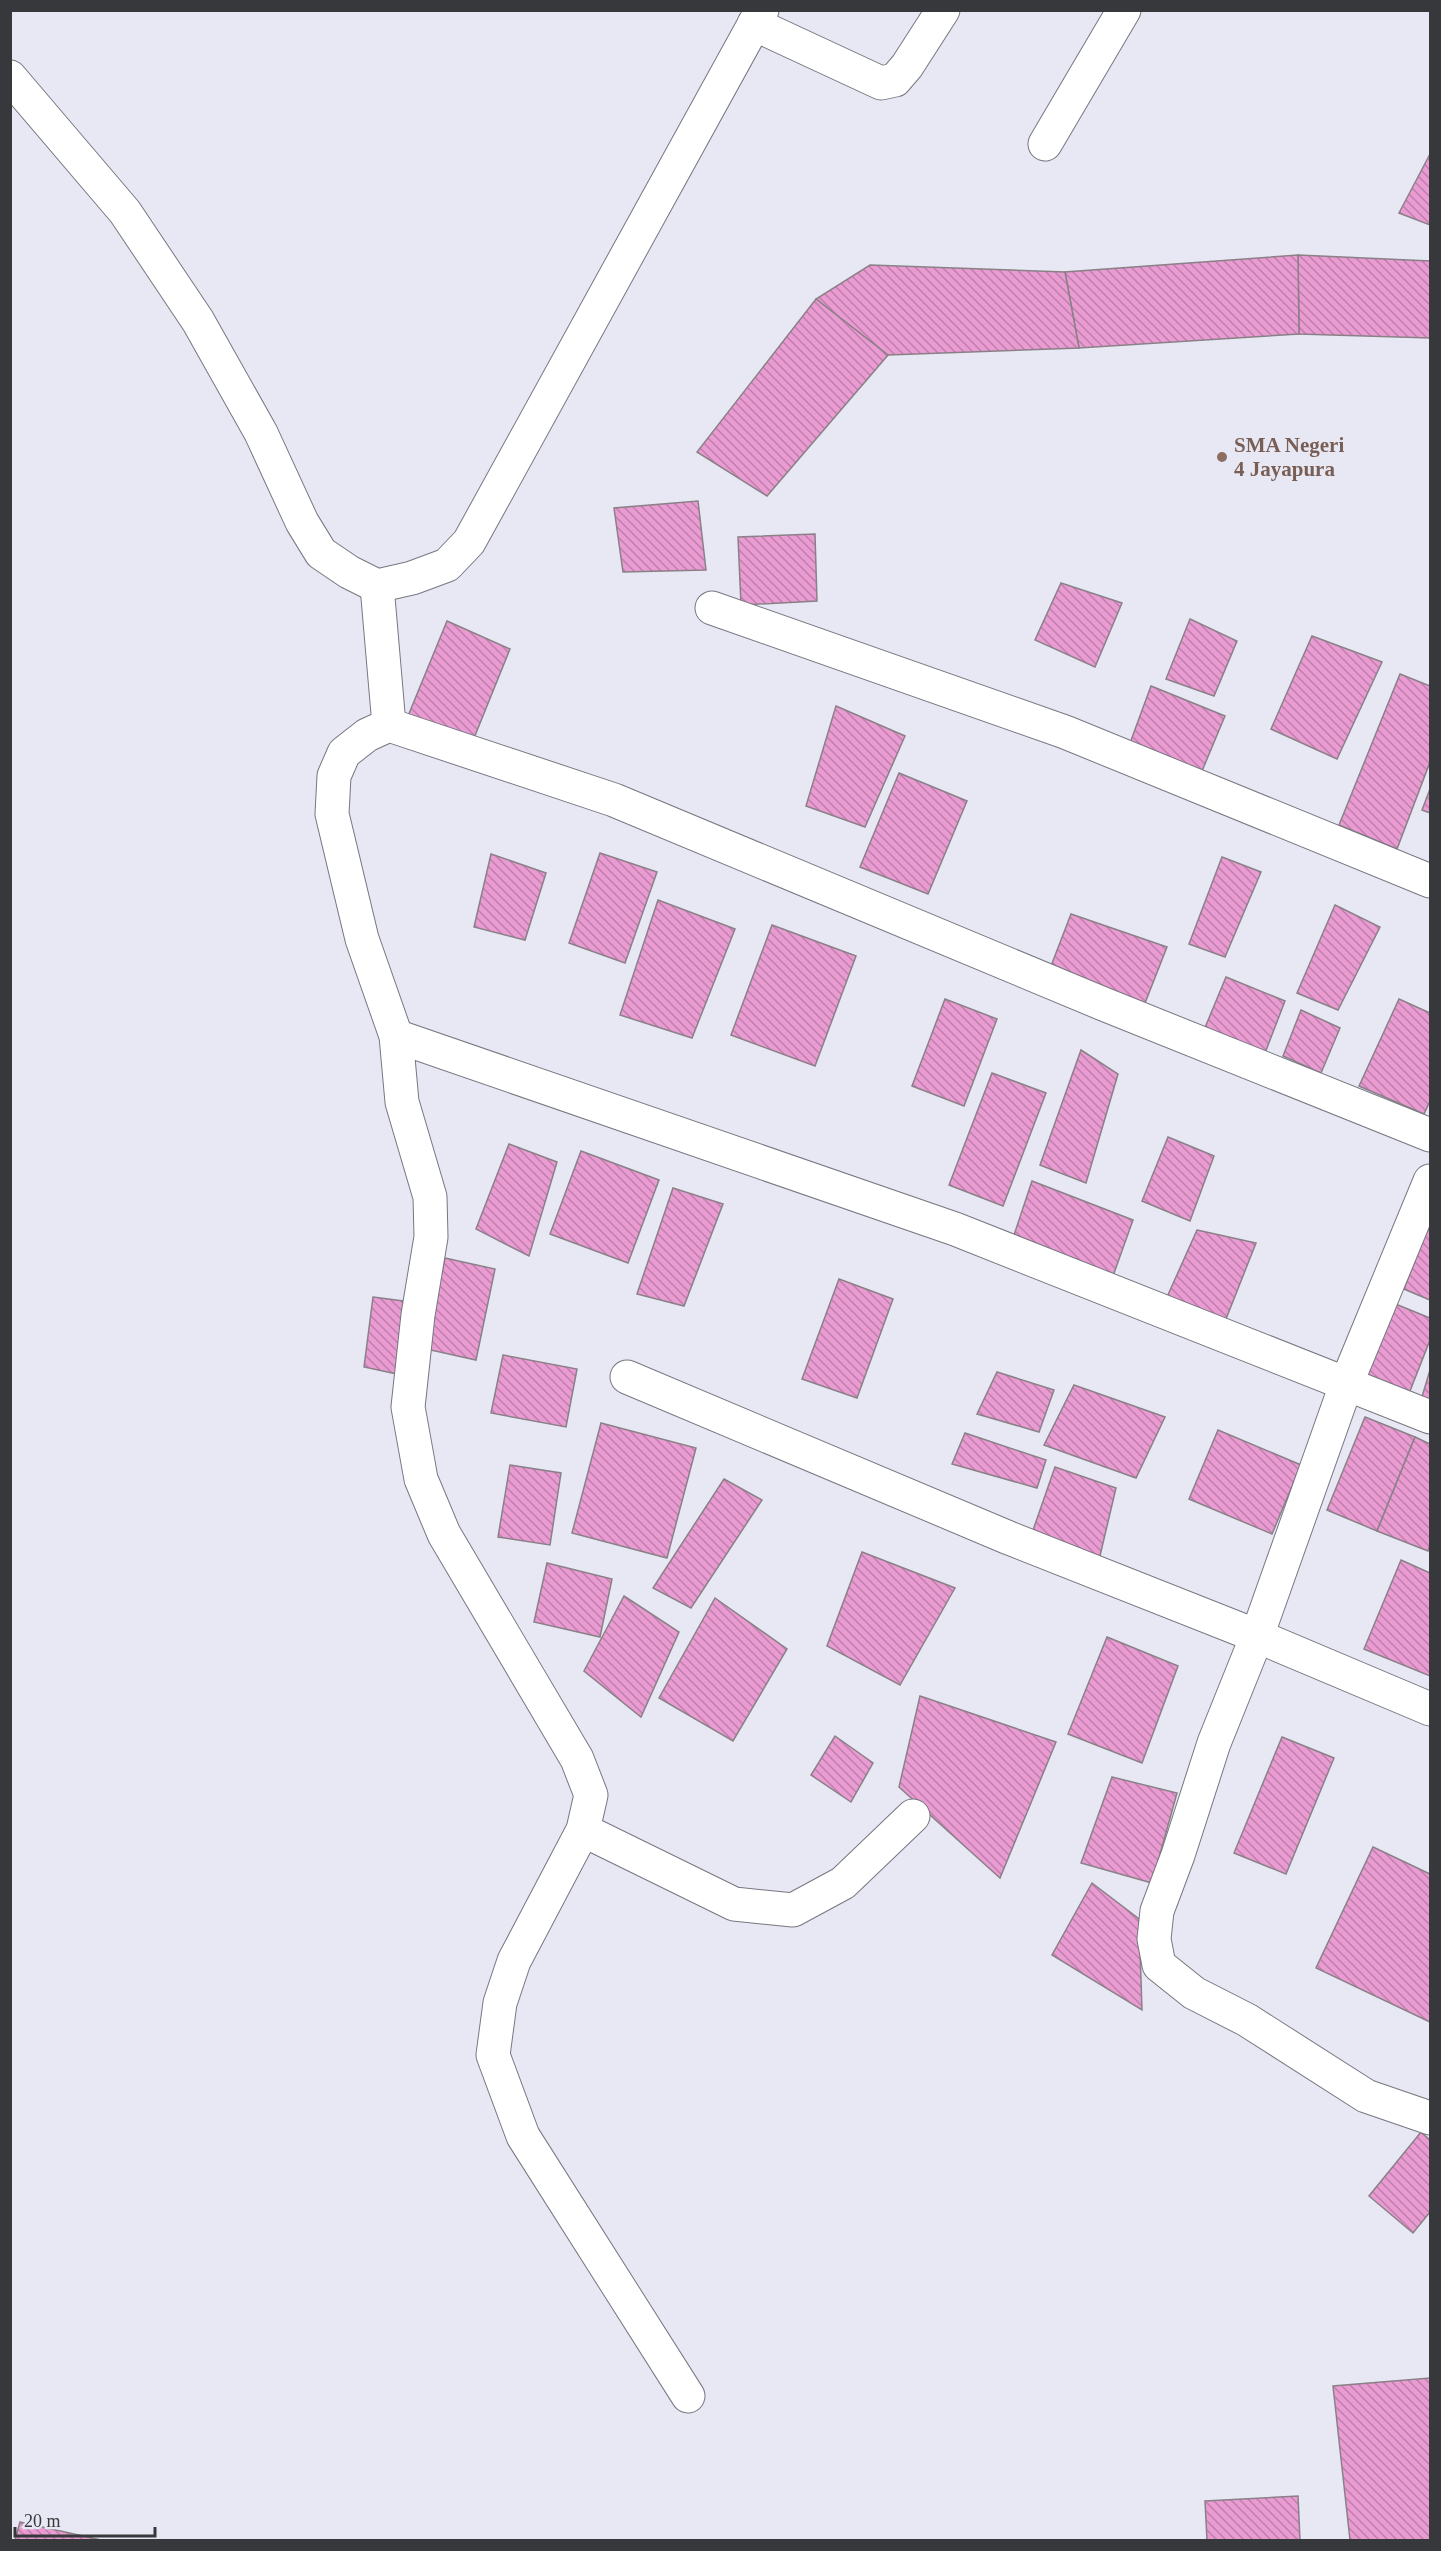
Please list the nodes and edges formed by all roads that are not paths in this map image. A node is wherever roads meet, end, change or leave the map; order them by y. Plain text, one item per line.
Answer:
1 (943, 10) edge
2 (1124, 10) edge
3 (758, 17) edge
4 (10, 77) edge
5 (1045, 144) dead end
6 (377, 586) junction
7 (712, 608) dead end
8 (389, 725) junction
9 (1431, 881) edge
10 (396, 1036) junction
11 (1431, 1135) edge
12 (1431, 1181) edge
13 (627, 1377) dead end
14 (1347, 1382) junction
15 (1431, 1417) edge
16 (1257, 1636) junction
17 (1431, 1709) edge
18 (913, 1816) dead end
19 (583, 1830) junction
20 (1431, 2118) edge
21 (688, 2397) dead end

1 - 3 street
2 - 5 street
3 - 6 street
4 - 6 street
6 - 8 street
7 - 9 street
8 - 10 street
8 - 11 street
10 - 14 street
10 - 19 street
12 - 14 street
13 - 16 street
14 - 15 street
14 - 16 street
16 - 17 street
16 - 20 street
18 - 19 street
19 - 21 street

